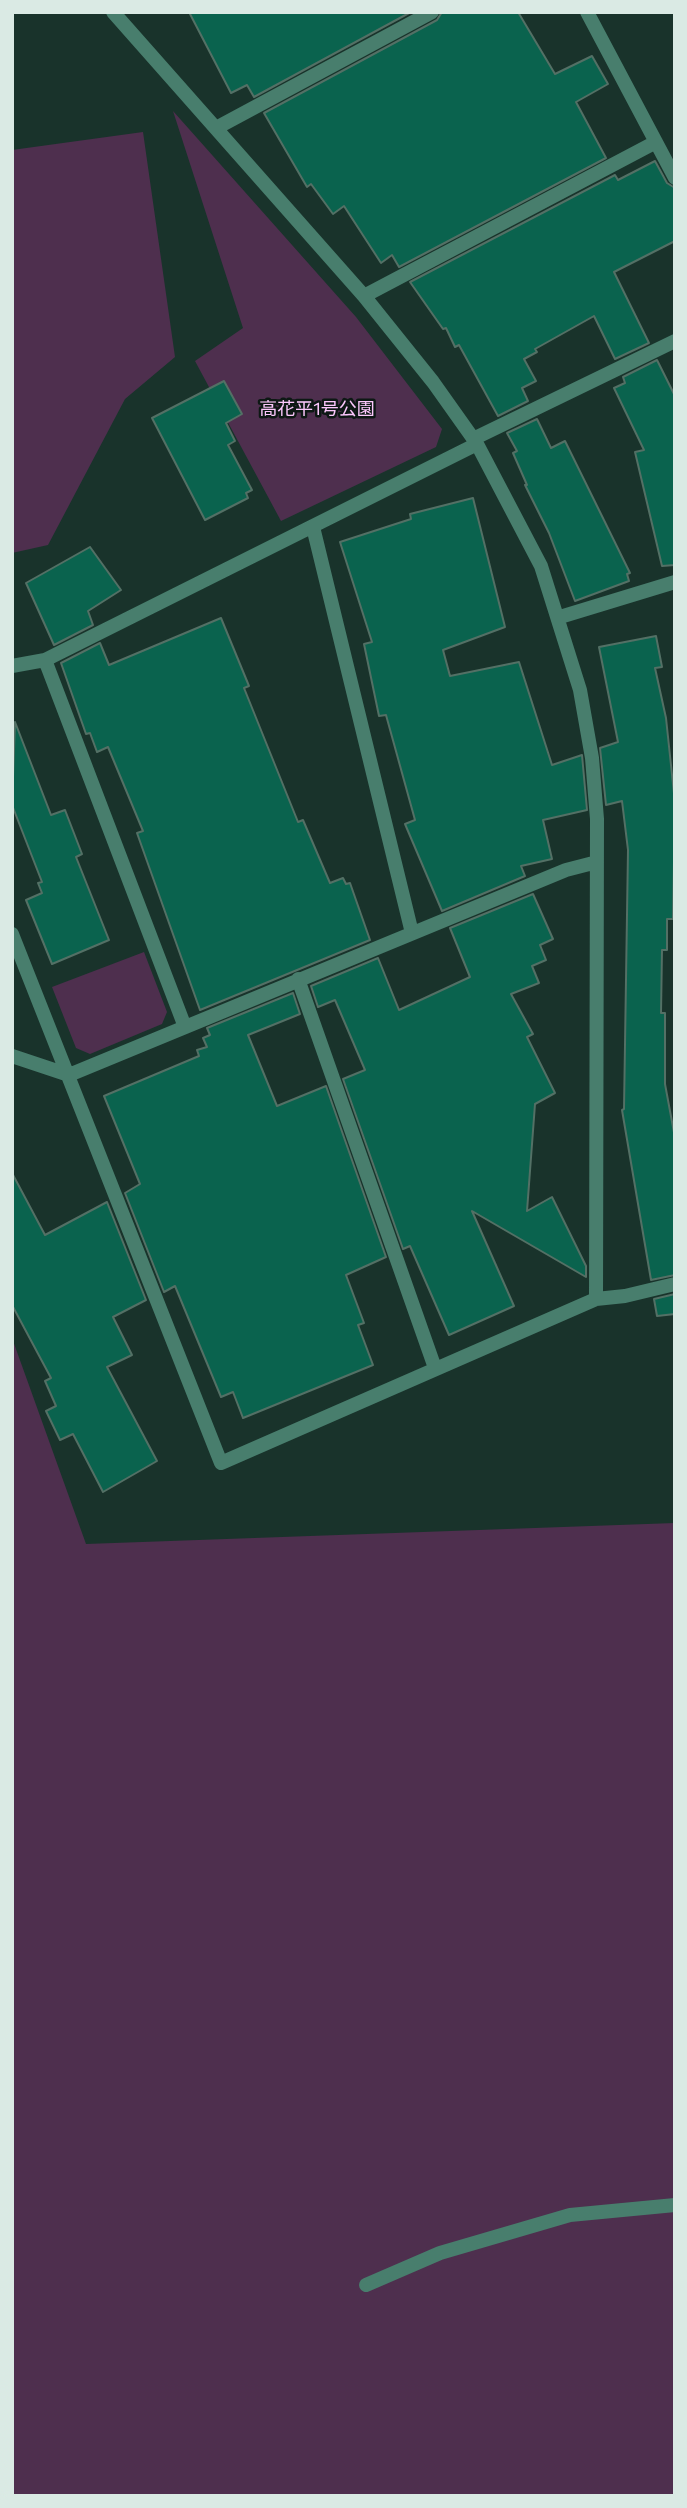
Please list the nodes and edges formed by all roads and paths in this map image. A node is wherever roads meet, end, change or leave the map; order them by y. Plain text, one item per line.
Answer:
1 (113, 12) edge
2 (432, 12) edge
3 (587, 12) edge
4 (218, 127) junction
5 (656, 142) junction
6 (675, 178) edge
7 (364, 296) junction
8 (675, 341) edge
9 (475, 441) junction
10 (313, 527) junction
11 (675, 582) edge
12 (560, 617) junction
13 (45, 660) junction
14 (12, 666) edge
15 (597, 862) junction
16 (412, 933) junction
17 (12, 934) edge
18 (298, 979) junction
19 (185, 1027) junction
20 (12, 1056) edge
21 (69, 1076) junction
22 (675, 1284) edge
23 (596, 1299) junction
24 (435, 1368) junction
25 (675, 2205) edge
26 (366, 2285) dead end

1 - 4 street
2 - 4 street
3 - 5 street
4 - 7 street
5 - 6 street
5 - 7 street
7 - 9 street
8 - 9 street
9 - 10 street
9 - 12 street
10 - 13 street
10 - 16 street
11 - 12 street
12 - 15 street
13 - 14 street
13 - 19 street
15 - 16 street
15 - 23 street
16 - 18 street
17 - 21 street
18 - 19 street
18 - 24 street
19 - 21 street
20 - 21 street
21 - 24 street
22 - 23 street
23 - 24 street
25 - 26 street

